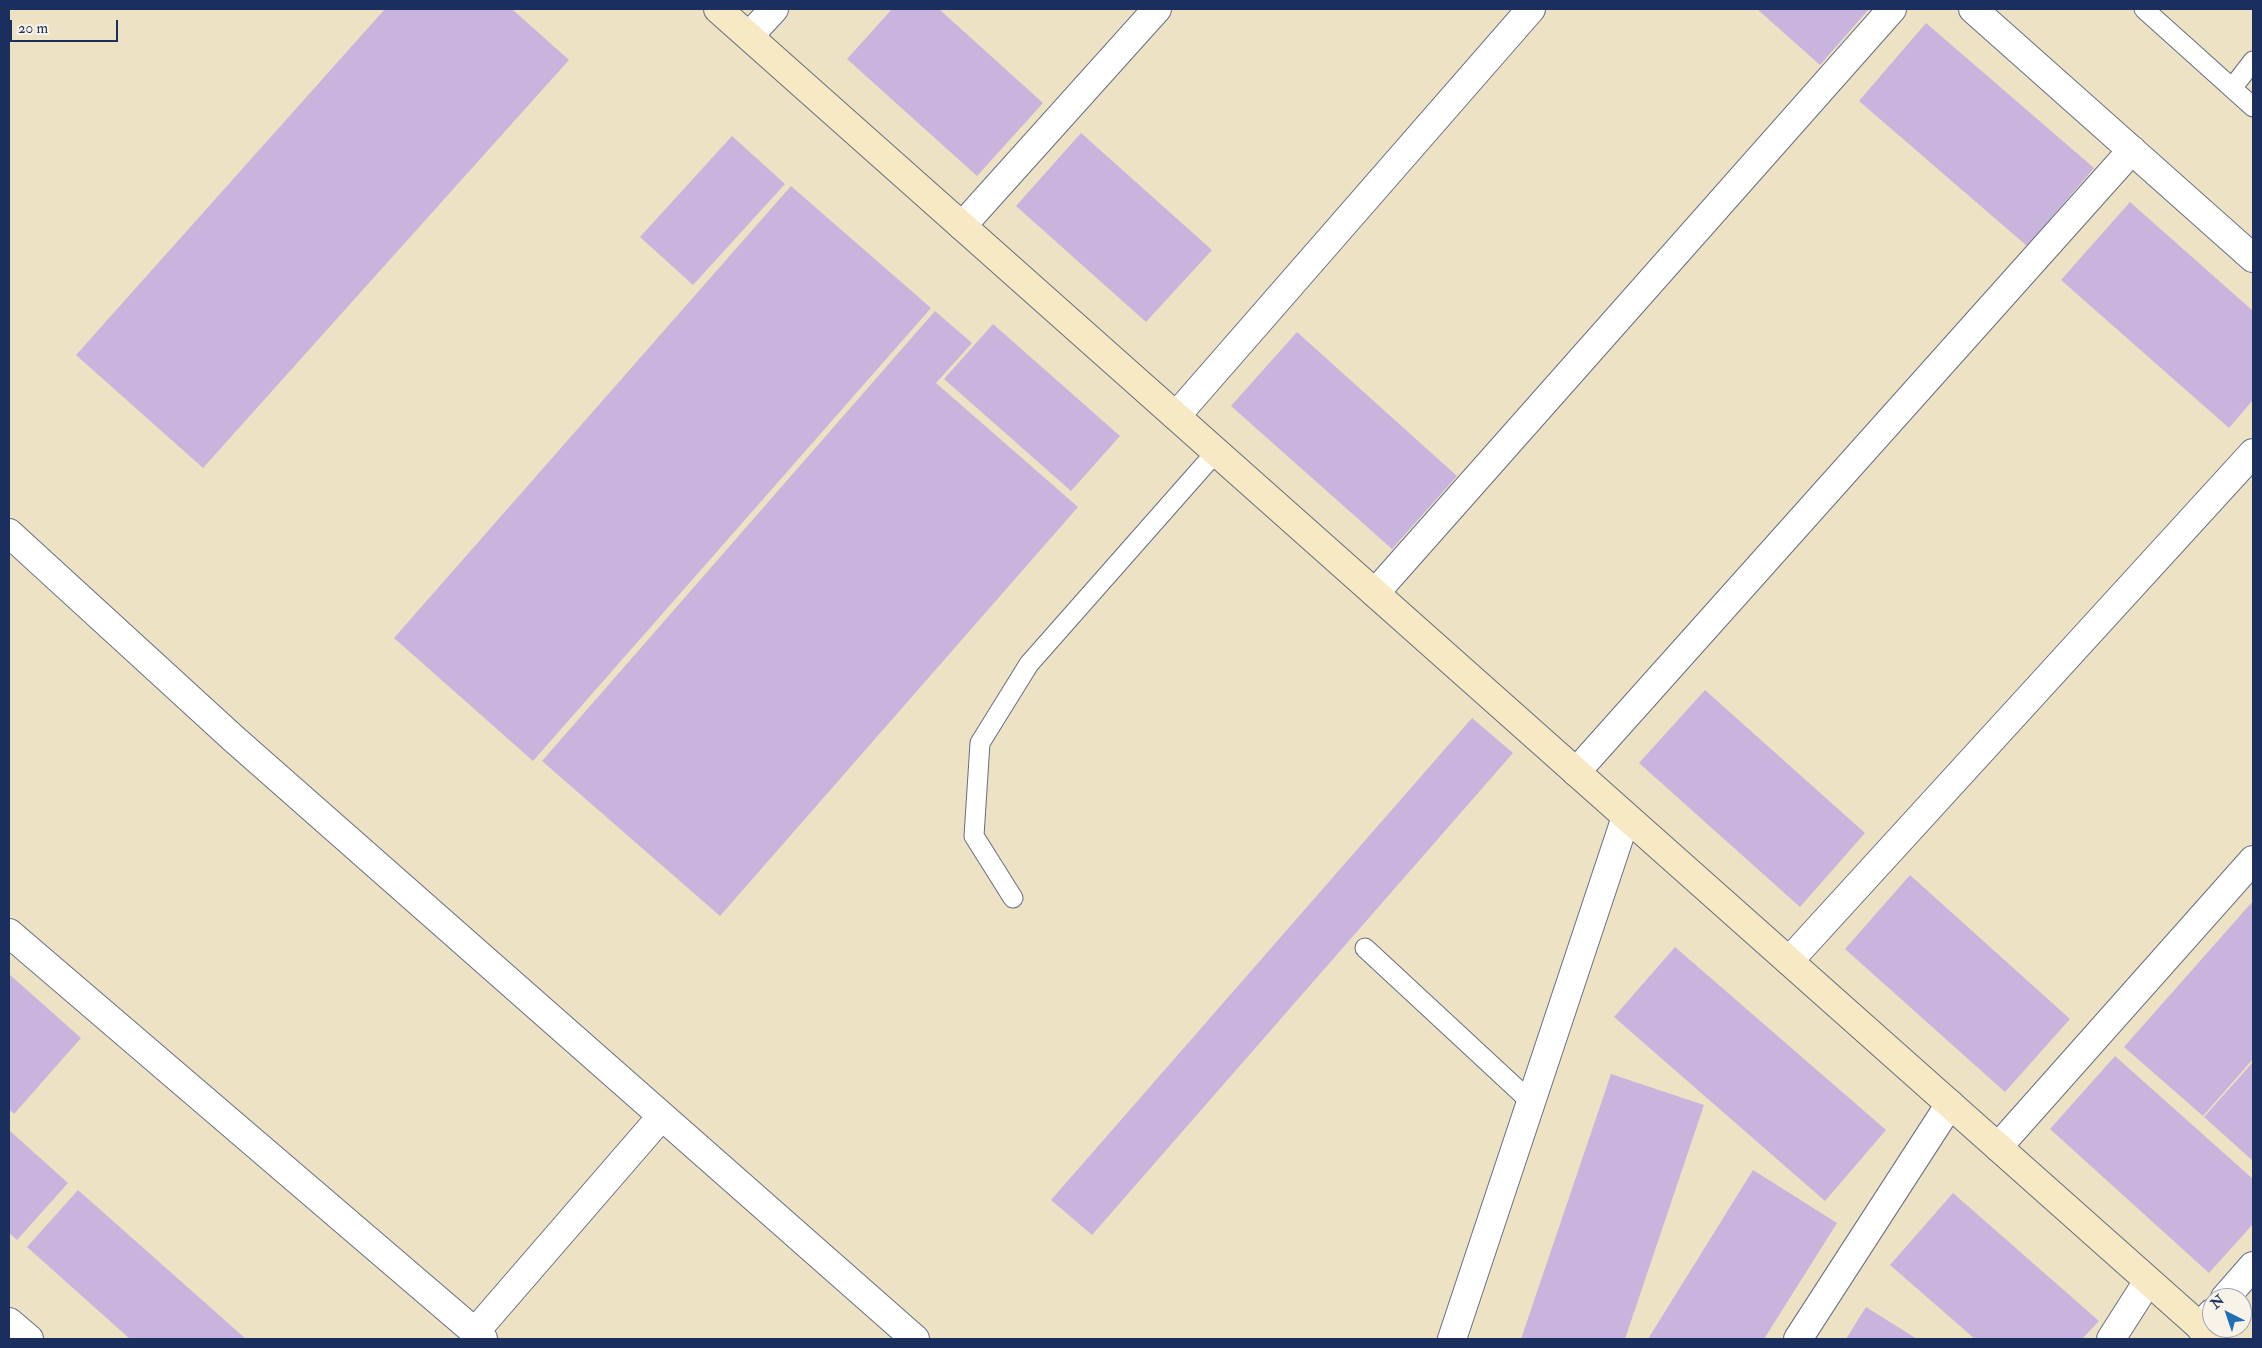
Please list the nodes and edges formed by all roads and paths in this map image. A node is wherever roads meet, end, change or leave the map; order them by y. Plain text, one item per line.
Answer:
1 (718, 9) edge
2 (774, 9) edge
3 (1157, 9) edge
4 (1531, 9) edge
5 (1892, 9) edge
6 (1973, 9) edge
7 (2144, 9) edge
8 (749, 36) junction
9 (2253, 61) edge
10 (2233, 88) junction
11 (2253, 107) edge
12 (2132, 150) junction
13 (962, 226) junction
14 (2253, 258) edge
15 (1176, 416) junction
16 (1216, 452) junction
17 (2253, 453) edge
18 (9, 533) edge
19 (1375, 593) junction
20 (1576, 772) junction
21 (1626, 817) junction
22 (2253, 860) edge
23 (1013, 898) dead end
24 (9, 933) edge
25 (1364, 948) dead end
26 (1789, 961) junction
27 (1531, 1102) junction
28 (1950, 1104) junction
29 (660, 1117) junction
30 (1998, 1147) junction
31 (2253, 1266) edge
32 (2148, 1281) junction
33 (2234, 1288) edge
34 (2202, 1321) edge
35 (9, 1322) edge
36 (479, 1336) edge
37 (29, 1339) edge
38 (915, 1339) edge
39 (1452, 1339) edge
40 (1798, 1339) edge
41 (2111, 1339) edge

1 - 8 street
2 - 8 street
3 - 13 street
4 - 15 street
5 - 19 street
6 - 12 street
7 - 10 lane
8 - 13 street
9 - 10 lane
10 - 11 lane
12 - 14 street
12 - 20 street
13 - 15 street
15 - 16 street
16 - 19 street
16 - 23 lane
17 - 26 street
18 - 29 street
19 - 20 street
20 - 21 street
21 - 26 street
21 - 27 street
22 - 30 street
24 - 36 street
25 - 27 lane
26 - 28 street
27 - 39 street
28 - 30 street
28 - 40 street
29 - 36 street
29 - 38 street
30 - 32 street
31 - 33 street
32 - 34 street
32 - 41 street
35 - 37 street

